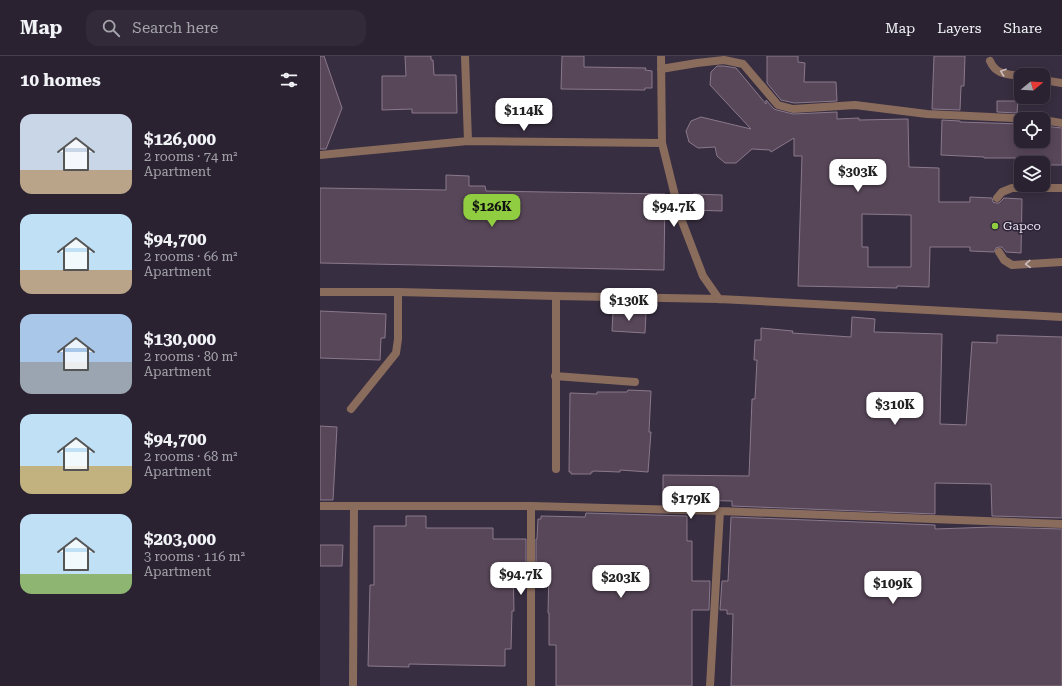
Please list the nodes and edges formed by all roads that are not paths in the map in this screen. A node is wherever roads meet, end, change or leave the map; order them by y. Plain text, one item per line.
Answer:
1 (465, 56) edge
2 (660, 56) edge
3 (990, 61) dead end
4 (661, 69) junction
5 (1014, 75) edge
6 (1050, 81) edge
7 (1062, 83) edge
8 (1014, 118) edge
9 (1050, 121) edge
10 (1062, 123) edge
11 (468, 141) junction
12 (662, 143) junction
13 (320, 155) edge
14 (1062, 188) edge
15 (997, 198) dead end
16 (999, 252) dead end
17 (1062, 262) edge
18 (320, 292) edge
19 (398, 292) junction
20 (556, 296) junction
21 (719, 299) junction
22 (1062, 317) edge
23 (555, 376) junction
24 (635, 382) dead end
25 (351, 409) dead end
26 (556, 469) dead end
27 (320, 506) edge
28 (354, 506) junction
29 (531, 506) junction
30 (720, 511) junction
31 (1062, 524) edge
32 (353, 686) edge
33 (531, 686) edge
34 (710, 686) edge

1 - 11 street
2 - 4 street
5 -> 3 street
4 - 8 street
4 - 12 street
6 - 7 street
9 - 10 street
11 - 12 street
11 - 13 street
12 - 21 street
14 - 15 street
17 -> 16 street
18 - 19 street
19 - 20 street
19 - 25 street
20 - 21 street
20 - 23 street
21 - 22 street
23 - 24 street
23 - 26 street
27 - 28 street
28 - 29 street
28 - 32 street
29 - 30 street
29 - 33 street
30 - 31 street
30 - 34 street

